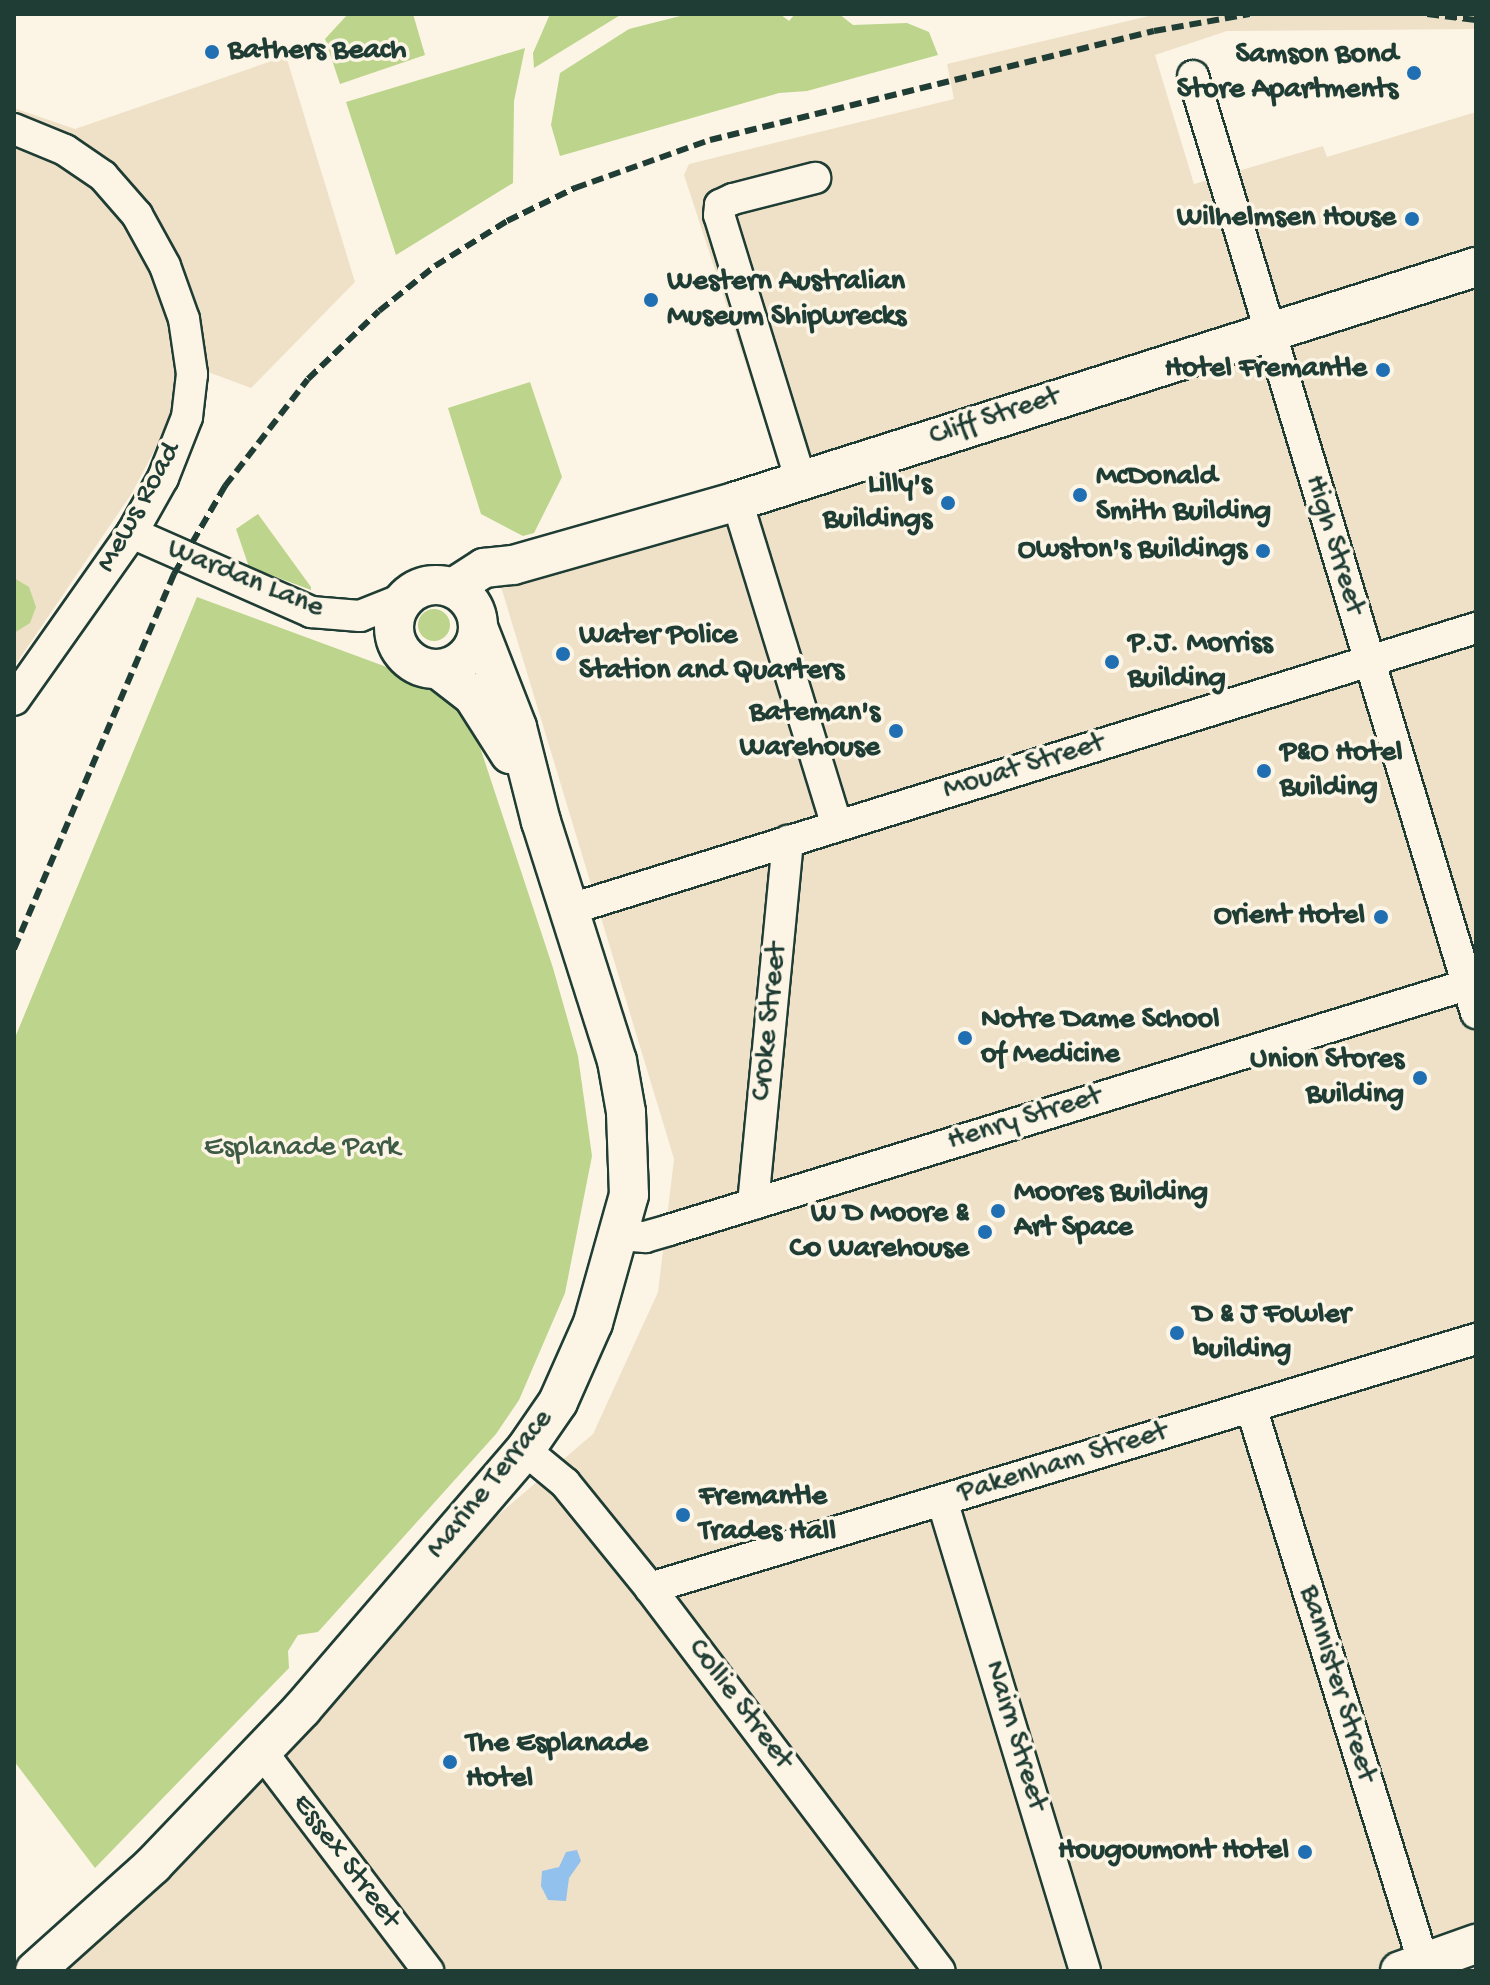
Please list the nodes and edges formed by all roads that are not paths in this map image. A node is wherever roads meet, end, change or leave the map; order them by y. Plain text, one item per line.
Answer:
1 (1193, 76) dead end
2 (14, 129) edge
3 (815, 178) dead end
4 (1476, 267) edge
5 (1268, 331) junction
6 (801, 481) junction
7 (737, 501) junction
8 (132, 533) junction
9 (405, 598) junction
10 (468, 609) junction
11 (1476, 628) edge
12 (1369, 661) junction
13 (438, 669) junction
14 (14, 700) edge
15 (541, 822) junction
16 (837, 826) junction
17 (788, 841) junction
18 (571, 909) junction
19 (1471, 983) edge
20 (1476, 1013) edge
21 (753, 1204) junction
22 (620, 1235) junction
23 (1476, 1339) edge
24 (1251, 1407) junction
25 (525, 1450) junction
26 (942, 1500) junction
27 (650, 1588) junction
28 (262, 1752) junction
29 (1476, 1944) edge
30 (1476, 1963) edge
31 (1424, 1968) edge
32 (29, 1970) edge
33 (428, 1971) edge
34 (940, 1971) edge
35 (1085, 1971) edge

1 - 5 street, High Street
2 - 8 street, Mews Road
3 - 6 street
4 - 5 street, Cliff Street
5 - 6 street, Cliff Street
5 - 12 street, High Street
6 - 7 street, Cliff Street
7 - 10 street, Cliff Street
7 - 16 street
8 - 9 street, Wardan Lane
8 - 14 street, Mews Road
9 - 10 street
9 - 13 street, Marine Terrace
10 - 13 street
10 - 15 street, Marine Terrace
11 - 12 street, Mouat Street
12 - 16 street, Mouat Street
12 - 19 street, High Street
13 - 15 street, Marine Terrace
15 - 18 street, Marine Terrace
16 - 17 street, Mouat Street
17 - 18 street, Mouat Street
17 - 21 street, Croke Street
18 - 22 street, Marine Terrace
19 - 20 street, High Street
19 - 21 street, Henry Street
21 - 22 street, Henry Street
22 - 25 street, Marine Terrace
23 - 24 street, Pakenham Street
24 - 26 street, Pakenham Street
24 - 31 street, Bannister Street
25 - 27 street, Collie Street
25 - 28 street, Marine Terrace
26 - 27 street, Pakenham Street
26 - 35 street, Nairn Street
27 - 34 street, Collie Street
28 - 32 street, Marine Terrace
28 - 33 street, Essex Street
29 - 31 street
30 - 31 street

